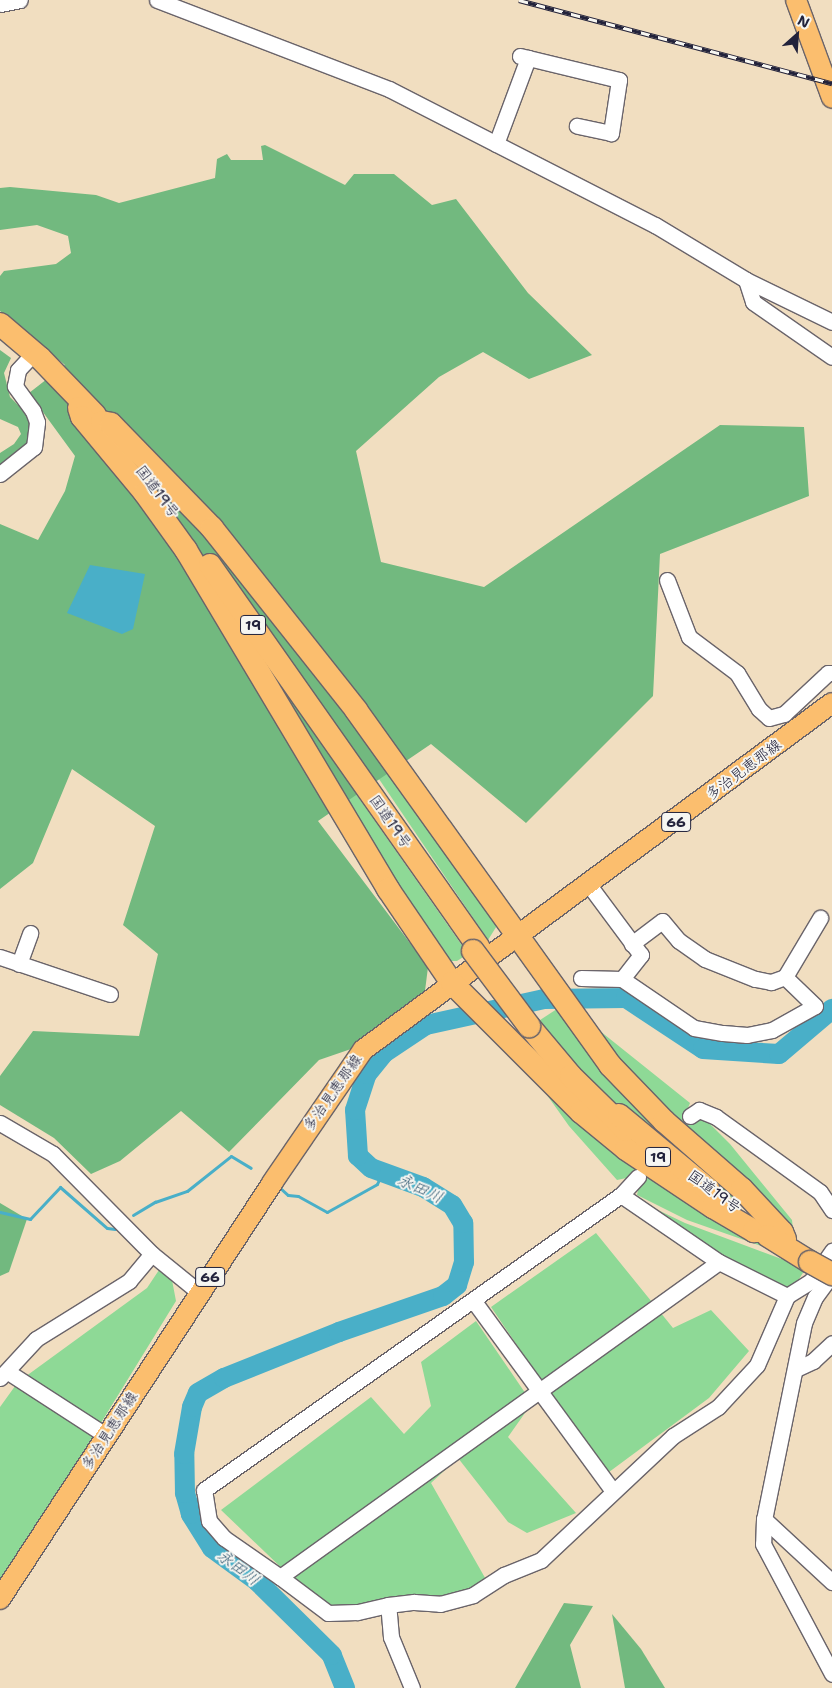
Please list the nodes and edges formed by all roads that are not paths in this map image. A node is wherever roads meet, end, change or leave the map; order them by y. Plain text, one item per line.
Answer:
1 (20, 0) edge
2 (158, 0) edge
3 (796, 0) edge
4 (0, 4) edge
5 (832, 98) edge
6 (577, 126) dead end
7 (496, 144) junction
8 (746, 280) junction
9 (832, 322) edge
10 (0, 324) edge
11 (0, 332) edge
12 (32, 355) junction
13 (832, 357) edge
14 (79, 408) junction
15 (102, 422) junction
16 (0, 474) edge
17 (666, 580) dead end
18 (832, 674) edge
19 (832, 704) edge
20 (589, 885) junction
21 (820, 918) dead end
22 (30, 934) dead end
23 (517, 938) junction
24 (632, 944) junction
25 (476, 949) junction
26 (0, 958) edge
27 (19, 964) junction
28 (785, 977) junction
29 (581, 978) dead end
30 (622, 979) junction
31 (452, 983) junction
32 (110, 994) dead end
33 (531, 1025) junction
34 (690, 1116) dead end
35 (0, 1123) edge
36 (638, 1177) dead end
37 (621, 1195) junction
38 (832, 1210) edge
39 (760, 1231) junction
40 (785, 1239) junction
41 (152, 1254) junction
42 (822, 1259) edge
43 (720, 1262) junction
44 (832, 1274) edge
45 (200, 1293) junction
46 (787, 1296) junction
47 (472, 1300) junction
48 (832, 1344) edge
49 (796, 1370) junction
50 (4, 1375) edge
51 (542, 1391) junction
52 (107, 1436) junction
53 (612, 1490) junction
54 (764, 1518) junction
55 (280, 1577) junction
56 (832, 1582) edge
57 (2, 1591) edge
58 (388, 1605) junction
59 (832, 1674) edge
60 (412, 1688) edge

1 - 4 street
2 - 7 street
3 - 5 main road
6 - 7 street
7 - 8 street
8 - 9 street
8 - 13 street
10 - 12 highway, 国道19号 / 19
11 - 12 highway, 国道19号 / 19
12 - 14 highway, 国道19号 / 19
12 - 15 highway, 国道19号 / 19
12 - 16 street
14 - 25 highway, 国道19号 / 19
14 - 31 highway
15 - 23 highway
15 - 25 highway, 国道19号 / 19
17 - 18 street
19 - 20 main road, 多治見恵那線 / 66
20 - 23 main road, 多治見恵那線 / 66
20 - 24 street
21 - 28 street
22 - 27 street
23 - 31 main road, 多治見恵那線 / 66
23 - 40 highway
24 - 28 street
24 - 30 street
25 - 33 highway, 国道19号 / 19, bridge
26 - 27 street
27 - 32 street
28 - 30 street
29 - 30 street
31 - 39 highway
31 - 45 main road, 多治見恵那線 / 66
33 - 39 highway, 国道19号 / 19
33 - 40 highway, 国道19号 / 19
34 - 38 street
35 - 41 street
36 - 37 street
37 - 43 street
37 - 47 street
39 - 42 highway, 国道19号 / 19
40 - 42 highway, 国道19号 / 19
41 - 45 street
41 - 50 street
42 - 44 highway, 国道19号 / 19, bridge
42 - 46 street
43 - 46 street
43 - 51 street
44 - 49 street
45 - 52 main road, 多治見恵那線 / 66
46 - 53 street
47 - 51 street
47 - 55 street
48 - 49 street
49 - 54 street
50 - 52 street
51 - 53 street
51 - 55 street
52 - 57 main road, 多治見恵那線 / 66
53 - 58 street
54 - 56 street
54 - 59 street
55 - 58 street
58 - 60 street

